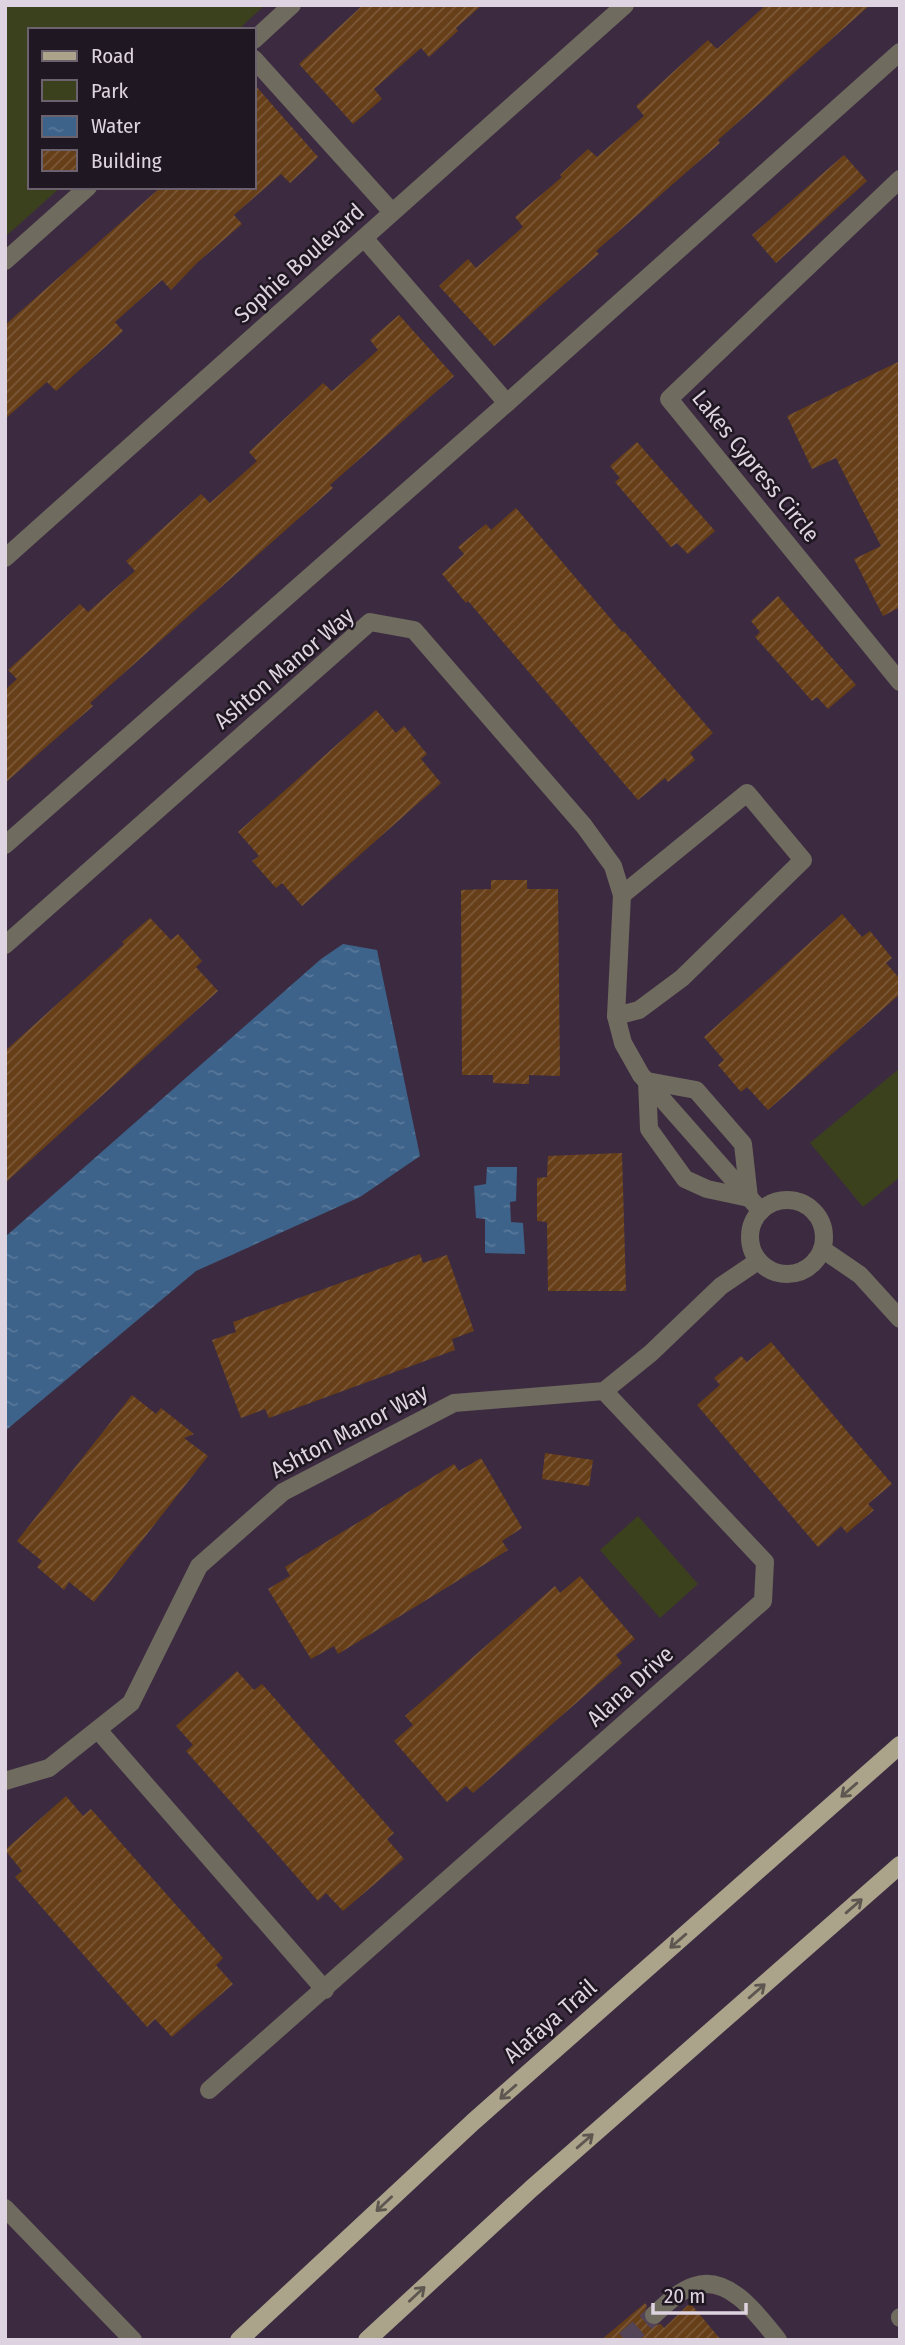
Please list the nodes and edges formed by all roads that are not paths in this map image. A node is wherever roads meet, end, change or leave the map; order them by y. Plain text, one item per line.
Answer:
1 (292, 5) edge
2 (625, 5) edge
3 (256, 38) edge
4 (900, 52) edge
5 (256, 61) edge
6 (900, 179) edge
7 (86, 189) edge
8 (393, 212) junction
9 (364, 238) junction
10 (5, 261) edge
11 (507, 403) junction
12 (5, 558) edge
13 (900, 682) edge
14 (5, 845) edge
15 (622, 895) junction
16 (5, 945) edge
17 (616, 1016) junction
18 (647, 1082) junction
19 (755, 1204) junction
20 (822, 1249) junction
21 (758, 1261) junction
22 (900, 1319) edge
23 (604, 1391) junction
24 (98, 1730) junction
25 (900, 1745) edge
26 (5, 1781) edge
27 (900, 1866) edge
28 (325, 1990) junction
29 (209, 2090) dead end
30 (5, 2208) edge
31 (654, 2315) tunnel mouth
32 (133, 2340) edge
33 (239, 2340) edge
34 (367, 2340) edge
35 (778, 2340) edge

1 - 3 street
2 - 8 street, Sophie Boulevard
4 - 11 street
5 - 8 street
6 - 13 street, Lakes Cypress Circle
7 - 10 street
8 - 9 street, Sophie Boulevard
9 - 11 street
9 - 12 street, Sophie Boulevard
11 - 14 street
15 - 16 street, Ashton Manor Way
15 - 17 street, Ashton Manor Way
15 - 17 street
17 - 18 street, Ashton Manor Way
18 - 19 street, Ashton Manor Way
18 - 19 street
18 - 19 street
19 - 20 street
19 - 21 street
20 - 21 street
20 - 22 street
21 - 23 street
23 - 24 street, Ashton Manor Way
23 - 28 street, Alana Drive
24 - 26 street, Ashton Manor Way
24 - 28 street
25 -> 33 main road, Alafaya Trail
34 -> 27 main road
28 - 29 street, Alana Drive
30 - 32 street
31 - 35 street

